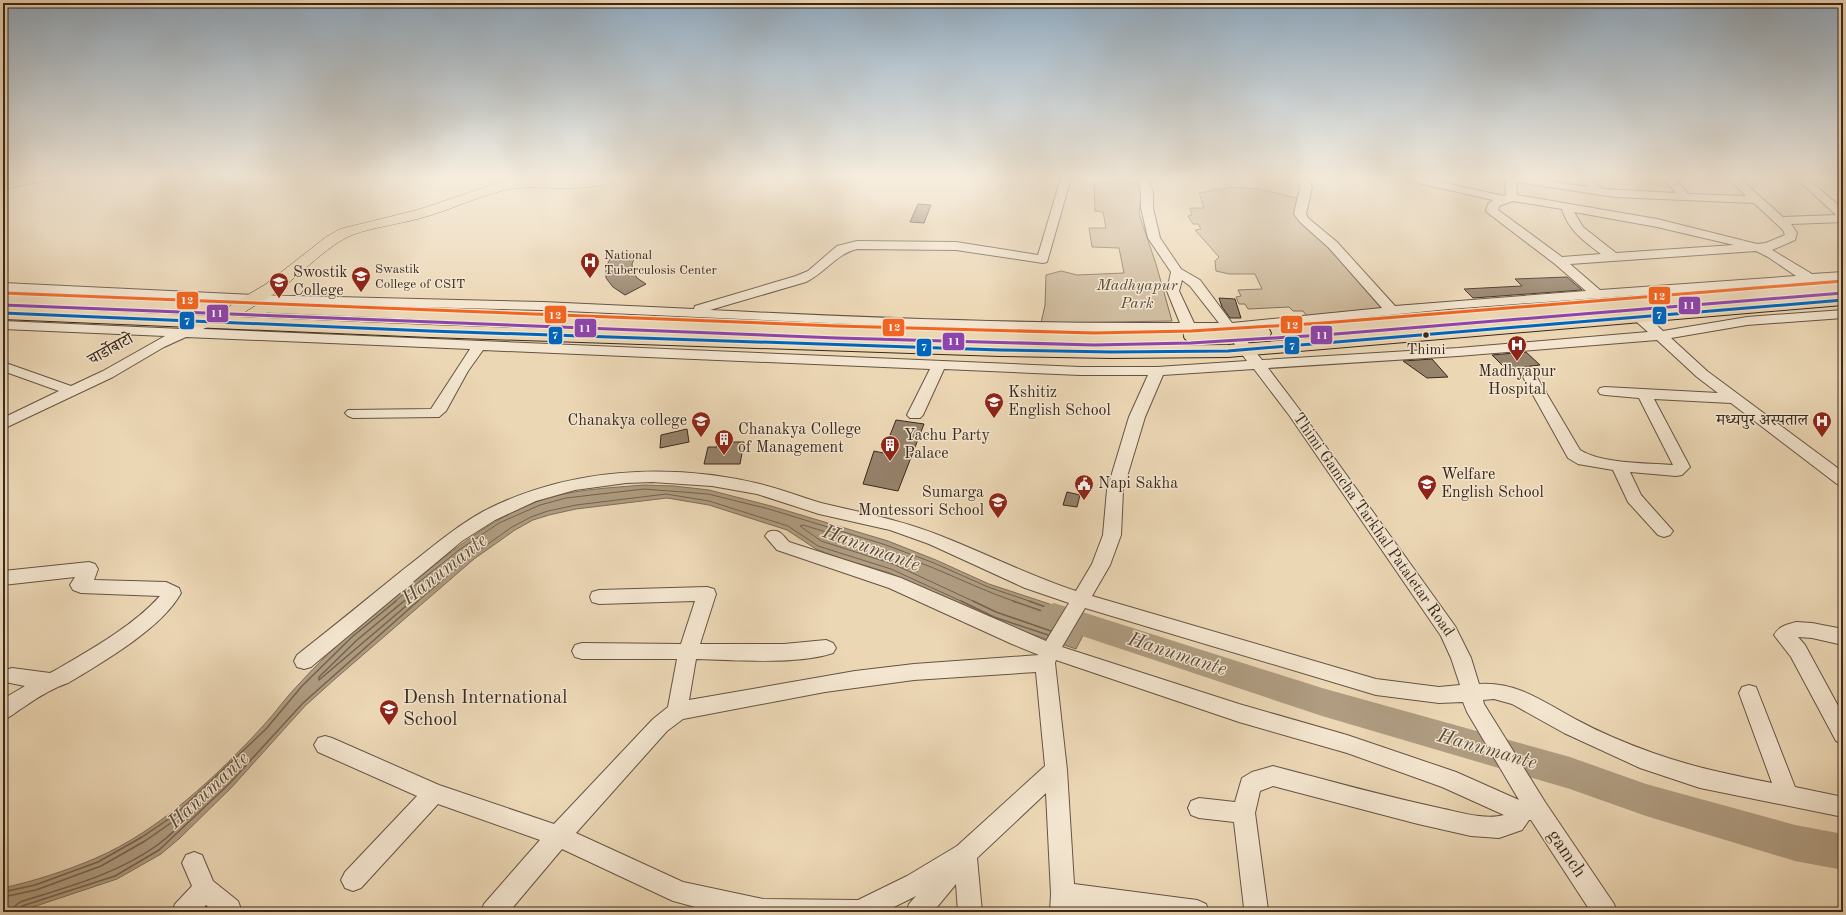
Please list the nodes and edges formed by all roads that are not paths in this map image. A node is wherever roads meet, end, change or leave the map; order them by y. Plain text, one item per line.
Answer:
1 (391, 221) edge
2 (1054, 221) edge
3 (1150, 221) edge
4 (1305, 221) edge
5 (1505, 221) edge
6 (1572, 221) edge
7 (1644, 221) edge
8 (1779, 221) joint
9 (1784, 221) edge
10 (1657, 223) joint
11 (1759, 248) junction
12 (1614, 257) junction
13 (1559, 262) junction
14 (1177, 272) junction
15 (1843, 276) edge
16 (1810, 279) junction
17 (3, 287) edge
18 (1843, 287) edge
19 (1598, 295) junction
20 (3, 299) edge
21 (254, 299) junction
22 (1843, 300) edge
23 (237, 309) junction
24 (1392, 311) junction
25 (3, 313) edge
26 (683, 313) junction
27 (1843, 314) edge
28 (1638, 318) junction
29 (206, 322) junction
30 (3, 324) edge
31 (185, 332) junction
32 (1190, 332) junction
33 (1660, 335) junction
34 (1236, 337) junction
35 (479, 346) junction
36 (1256, 364) junction
37 (939, 365) junction
38 (3, 366) edge
39 (1157, 371) junction
40 (1530, 377) dead end
41 (1605, 391) dead end
42 (71, 392) junction
43 (1644, 393) junction
44 (1734, 398) junction
45 (353, 413) dead end
46 (915, 415) dead end
47 (3, 424) edge
48 (1619, 466) junction
49 (1843, 480) edge
50 (1664, 531) dead end
51 (774, 536) dead end
52 (3, 578) edge
53 (599, 597) dead end
54 (1078, 604) junction
55 (1843, 637) edge
56 (826, 648) dead end
57 (688, 651) junction
58 (582, 652) dead end
59 (1050, 653) junction
60 (304, 661) dead end
61 (12, 676) dead end
62 (50, 681) junction
63 (1749, 692) dead end
64 (1473, 699) junction
65 (677, 710) junction
66 (3, 711) edge
67 (1843, 735) edge
68 (326, 745) dead end
69 (1056, 770) junction
70 (434, 793) junction
71 (1788, 797) junction
72 (1527, 805) junction
73 (1843, 807) edge
74 (1199, 808) dead end
75 (1244, 813) junction
76 (558, 836) junction
77 (965, 854) junction
78 (194, 863) dead end
79 (353, 880) dead end
80 (205, 889) junction
81 (1062, 903) edge
82 (184, 912) edge
83 (230, 912) edge
84 (493, 912) edge
85 (918, 912) edge
86 (970, 912) edge
87 (1198, 912) edge
88 (1254, 912) edge
89 (1605, 912) edge

1 - 21 main road
2 - 26 street
3 - 14 street
4 - 24 street
5 - 13 street
6 - 12 street
7 - 10 street
8 - 9 street
8 - 11 street
10 - 11 street
11 - 12 street
11 - 16 street
12 - 13 street
13 - 19 street
14 - 32 street
14 - 34 street, Thimi Gamcha Tarkhal Pataletar Road
15 - 16 street
16 - 19 street
17 - 21 street
18 - 34 highway
19 - 24 street
20 - 23 highway
21 - 23 main road
21 - 26 street
22 - 28 highway
23 - 29 street, चार्डोबाटो
23 - 32 highway
24 - 34 street
25 - 29 highway
26 - 32 street
27 - 33 street
28 - 33 street
28 - 34 highway
29 - 31 street, चार्डोबाटो
29 - 34 highway
30 - 31 street
31 - 35 street
31 - 42 street, चार्डोबाटो
32 - 34 highway
33 - 36 street
33 - 44 street
34 - 36 street, Thimi Gamcha Tarkhal Pataletar Road
35 - 37 street
35 - 45 street
36 - 39 street
36 - 64 street, Thimi Gamcha Tarkhal Pataletar Road
37 - 39 street
37 - 46 street
38 - 42 street
39 - 54 street
40 - 48 street
41 - 43 street
42 - 47 street, चार्डोबाटो
43 - 44 street
43 - 48 street
44 - 49 street
48 - 50 street
51 - 59 street
52 - 62 street
53 - 57 street
54 - 59 street
54 - 60 street
54 - 64 street
55 - 67 street
56 - 57 street
57 - 58 street
57 - 65 street
59 - 65 street
59 - 69 street
59 - 72 street
61 - 62 street
62 - 66 street
63 - 71 street
64 - 71 street
64 - 72 street, Thimi Gamcha Tarkhal Pataletar Road
65 - 76 street
68 - 70 street
69 - 77 street
69 - 81 street
70 - 76 street
70 - 79 street
71 - 73 street
72 - 75 street
72 - 89 street, gamch
74 - 75 street
75 - 88 street
76 - 77 street
76 - 84 street
77 - 85 street
77 - 86 street
78 - 80 street
80 - 82 street
80 - 83 street
81 - 87 street

